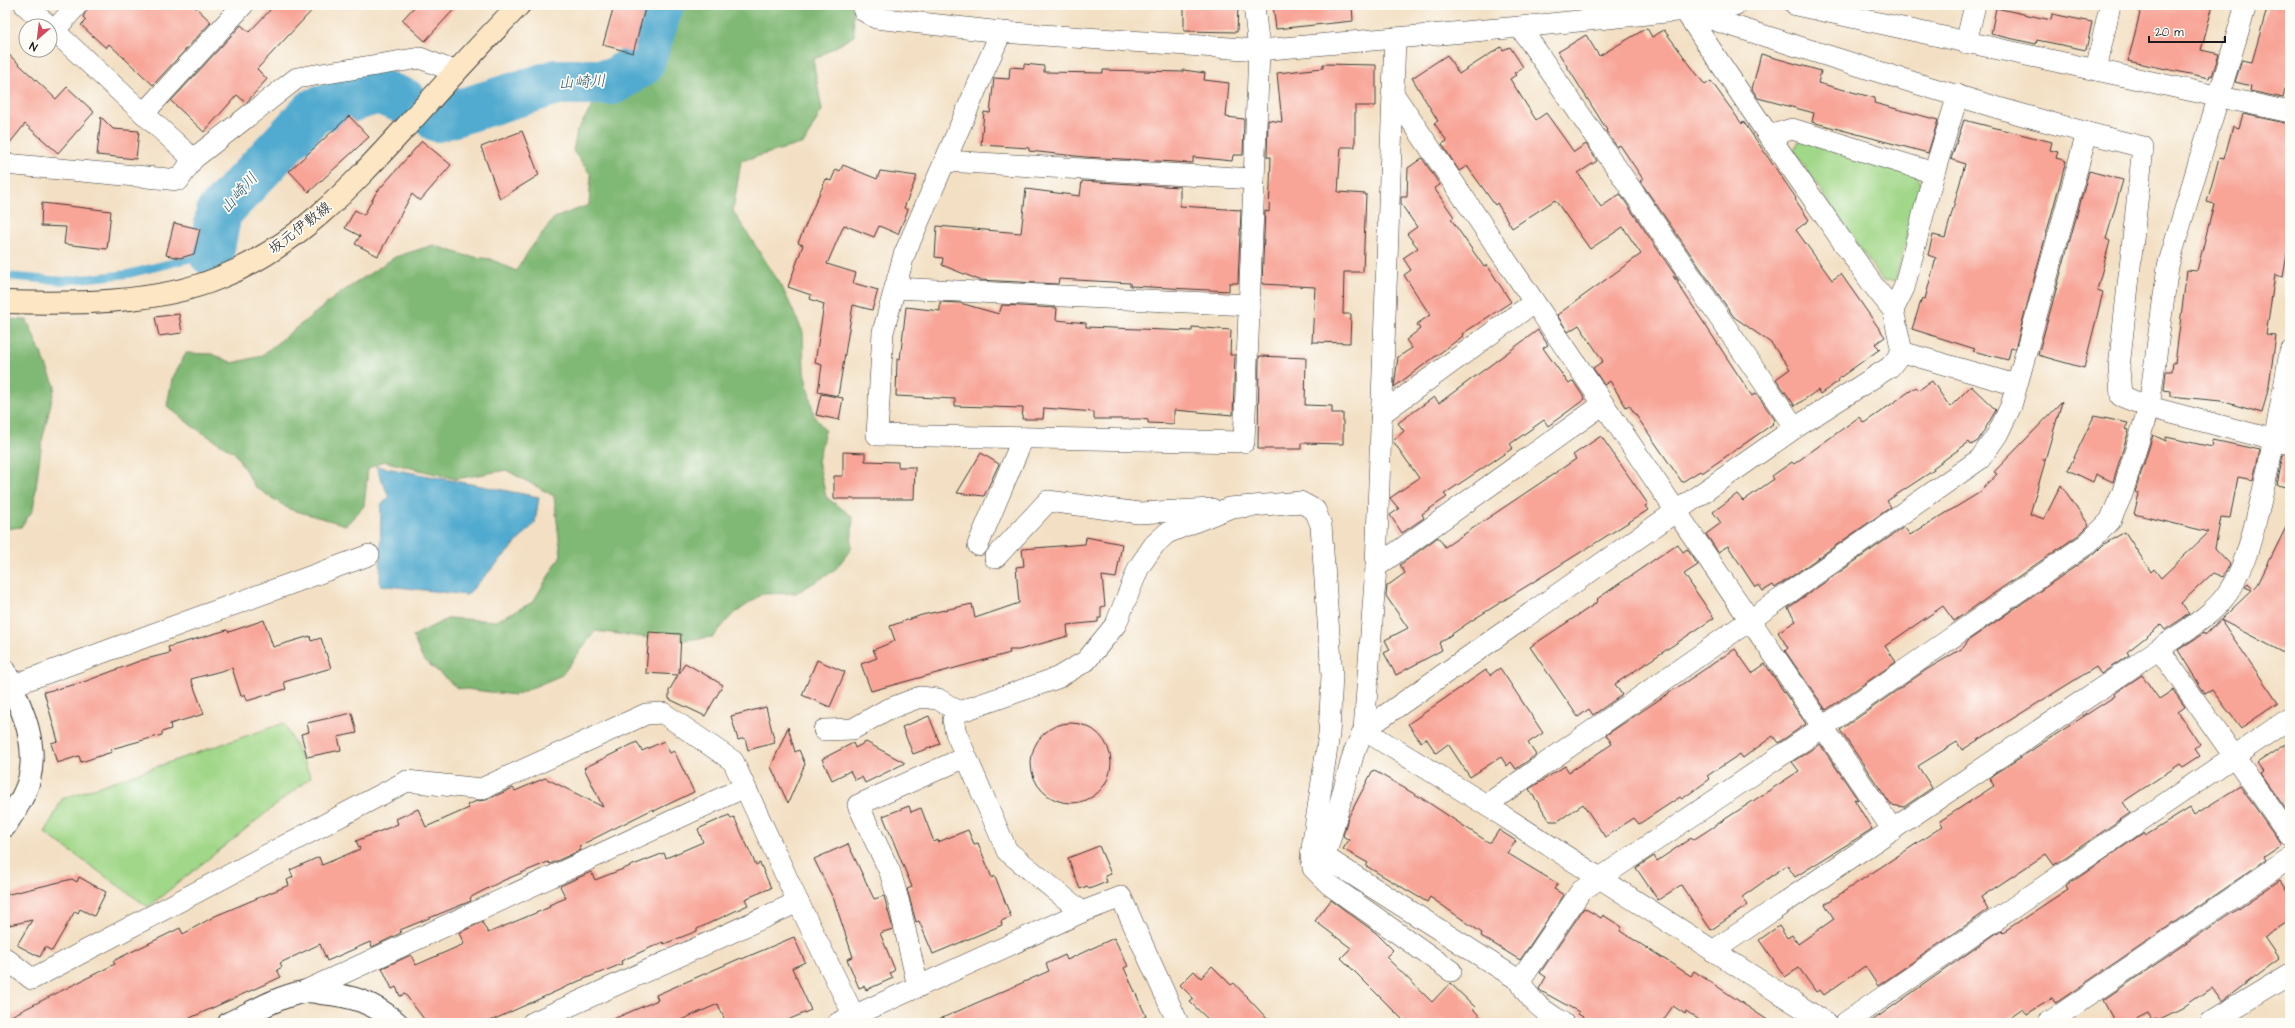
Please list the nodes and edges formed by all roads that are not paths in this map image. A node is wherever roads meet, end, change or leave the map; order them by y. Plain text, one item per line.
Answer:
1 (26, 5) edge
2 (77, 5) edge
3 (242, 5) edge
4 (519, 5) edge
5 (863, 5) edge
6 (1254, 5) edge
7 (1735, 5) edge
8 (1796, 5) edge
9 (1975, 5) edge
10 (2110, 5) edge
11 (2246, 5) edge
12 (1685, 11) junction
13 (40, 18) edge
14 (58, 22) edge
15 (1520, 27) junction
16 (1001, 32) junction
17 (58, 34) edge
18 (1395, 38) junction
19 (1966, 43) junction
20 (1259, 50) junction
21 (2096, 70) junction
22 (456, 72) junction
23 (1392, 92) junction
24 (1958, 95) junction
25 (2218, 98) junction
26 (2290, 112) edge
27 (144, 113) junction
28 (2088, 133) junction
29 (1769, 136) junction
30 (193, 159) junction
31 (945, 161) junction
32 (5, 164) edge
33 (1934, 173) junction
34 (1254, 179) junction
35 (895, 288) junction
36 (5, 302) edge
37 (1533, 303) junction
38 (1249, 305) junction
39 (1893, 310) junction
40 (1902, 352) junction
41 (2290, 352) edge
42 (2016, 385) junction
43 (1602, 405) junction
44 (2149, 407) junction
45 (1381, 414) junction
46 (1795, 428) junction
47 (1023, 438) junction
48 (2283, 442) edge
49 (1229, 508) junction
50 (1676, 513) junction
51 (978, 545) dead end
52 (369, 555) dead end
53 (995, 558) dead end
54 (1376, 567) junction
55 (1751, 620) junction
56 (2159, 649) junction
57 (7, 681) edge
58 (960, 712) junction
59 (2290, 718) edge
60 (1823, 727) junction
61 (824, 730) dead end
62 (1364, 730) junction
63 (2233, 756) junction
64 (966, 757) junction
65 (745, 787) junction
66 (1486, 805) junction
67 (5, 826) edge
68 (1893, 830) junction
69 (2290, 836) edge
70 (1318, 856) junction
71 (2290, 858) edge
72 (1599, 879) junction
73 (798, 902) junction
74 (1082, 912) junction
75 (1713, 950) junction
76 (5, 958) edge
77 (1451, 971) dead end
78 (2290, 974) edge
79 (1520, 981) junction
80 (918, 987) junction
81 (305, 991) junction
82 (846, 1020) edge
83 (2211, 1022) dead end
84 (229, 1023) edge
85 (397, 1023) edge
86 (532, 1023) edge
87 (1178, 1023) edge
88 (1563, 1023) edge
89 (1826, 1023) edge
90 (1845, 1023) edge
91 (2048, 1023) edge

1 - 13 street
2 - 14 street
3 - 27 street
4 - 22 main road, 坂元伊敷線
5 - 16 street
6 - 20 street
7 - 12 street
8 - 19 street
9 - 19 street
10 - 21 street
11 - 25 street
12 - 15 street
12 - 24 street
12 - 29 street
15 - 18 street
15 - 46 street
16 - 20 street
16 - 31 street
17 - 27 street
18 - 20 street
18 - 23 street
19 - 21 street
20 - 34 street
21 - 25 street
22 - 30 street
22 - 36 main road, 坂元伊敷線
23 - 37 street
23 - 45 street
24 - 28 street
24 - 33 street
25 - 26 street
25 - 44 street
27 - 30 street
28 - 42 street
28 - 44 street
29 - 33 street
29 - 39 street
30 - 32 street
31 - 34 street
31 - 35 street
33 - 39 street
34 - 38 street
35 - 38 street
35 - 47 street
37 - 43 street
37 - 45 street
38 - 47 street
39 - 40 street
40 - 42 street
40 - 46 street
41 - 48 street
42 - 55 street
43 - 50 street
43 - 54 street
44 - 48 street
44 - 60 street
45 - 54 street
46 - 50 street
47 - 51 street
48 - 56 street
49 - 53 street
49 - 58 street
49 - 70 street
50 - 55 street
50 - 62 street
52 - 57 street
54 - 62 street
55 - 60 street
55 - 66 street
56 - 63 street
56 - 68 street
57 - 67 street
58 - 61 street
58 - 64 street
59 - 63 street
60 - 68 street
60 - 72 street
62 - 66 street
62 - 70 street
63 - 69 street
63 - 90 street
64 - 74 street
64 - 80 street
65 - 73 street
65 - 76 street
65 - 81 street
66 - 72 street
68 - 75 street
70 - 77 street
70 - 79 street
71 - 91 street
72 - 75 street
72 - 79 street
73 - 82 street
73 - 86 street
74 - 80 street
74 - 87 street
75 - 89 street
78 - 83 street
79 - 88 street
80 - 82 street
81 - 84 street
81 - 85 street

